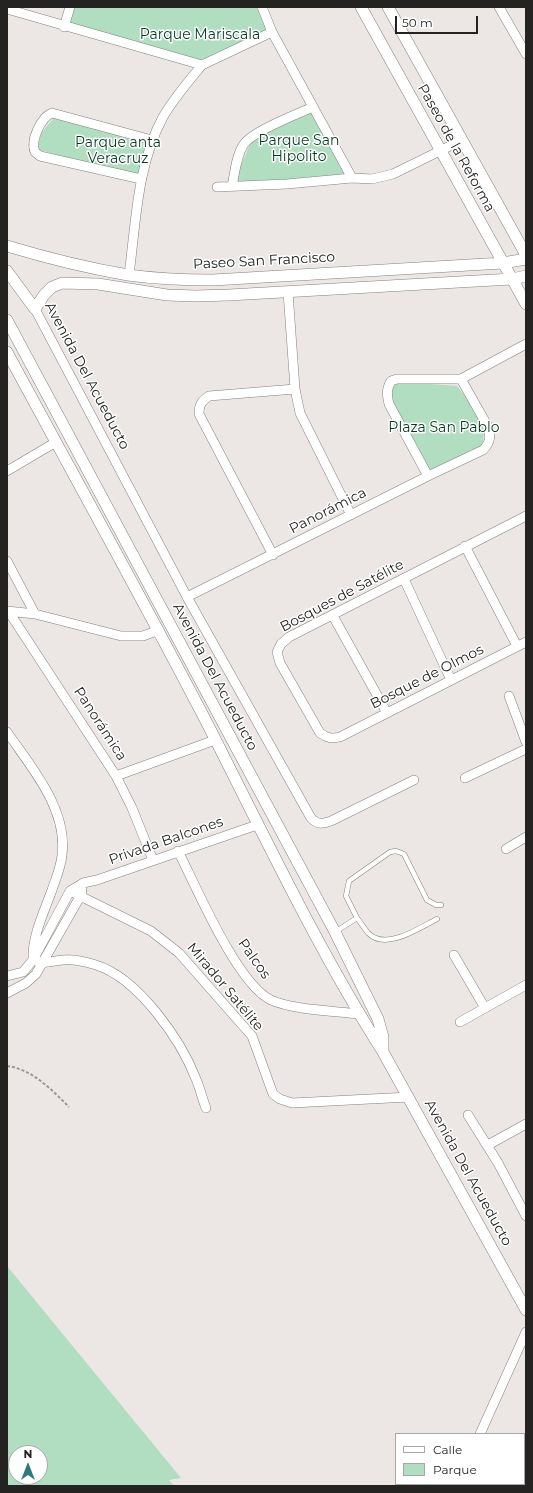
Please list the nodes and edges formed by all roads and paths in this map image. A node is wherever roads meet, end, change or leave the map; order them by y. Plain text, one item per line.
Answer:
1 (70, 7) edge
2 (262, 7) edge
3 (361, 7) edge
4 (388, 7) edge
5 (499, 7) edge
6 (7, 9) edge
7 (64, 27) junction
8 (272, 32) junction
9 (526, 52) edge
10 (202, 66) junction
11 (313, 107) junction
12 (152, 140) junction
13 (462, 140) junction
14 (441, 151) junction
15 (352, 178) junction
16 (141, 179) junction
17 (232, 186) junction
18 (217, 187) dead end
19 (7, 246) edge
20 (526, 255) edge
21 (526, 259) edge
22 (503, 263) junction
23 (7, 271) edge
24 (129, 275) junction
25 (526, 276) edge
26 (512, 279) junction
27 (288, 292) junction
28 (526, 304) edge
29 (36, 309) junction
30 (7, 320) edge
31 (526, 344) edge
32 (7, 352) edge
33 (461, 379) junction
34 (295, 389) junction
35 (56, 442) junction
36 (7, 471) edge
37 (428, 476) junction
38 (351, 515) junction
39 (526, 516) edge
40 (466, 546) junction
41 (273, 555) junction
42 (7, 561) edge
43 (404, 579) junction
44 (187, 597) junction
45 (8, 611) edge
46 (35, 614) junction
47 (333, 616) junction
48 (159, 630) junction
49 (526, 642) edge
50 (517, 646) junction
51 (451, 680) junction
52 (508, 696) dead end
53 (387, 713) junction
54 (7, 732) edge
55 (340, 737) joint
56 (215, 740) junction
57 (526, 742) edge
58 (526, 749) edge
59 (116, 776) junction
60 (465, 778) dead end
61 (414, 780) dead end
62 (257, 825) junction
63 (526, 837) edge
64 (506, 849) dead end
65 (178, 851) junction
66 (153, 860) junction
67 (83, 883) junction
68 (70, 891) junction
69 (81, 896) junction
70 (441, 905) dead end
71 (357, 918) junction
72 (437, 919) dead end
73 (335, 932) junction
74 (454, 954) dead end
75 (38, 962) junction
76 (7, 976) edge
77 (526, 985) edge
78 (7, 993) edge
79 (485, 1008) junction
80 (359, 1014) junction
81 (460, 1022) dead end
82 (383, 1052) junction
83 (7, 1066) edge
84 (409, 1097) junction
85 (69, 1107) dead end
86 (206, 1108) dead end
87 (468, 1115) dead end
88 (526, 1124) edge
89 (488, 1145) junction
90 (523, 1205) edge
91 (526, 1216) edge
92 (526, 1310) edge
93 (526, 1332) edge
94 (480, 1433) edge

1 - 7 street
2 - 8 street
3 - 14 street, Paseo de la Reforma
4 - 13 street, Paseo de la Reforma
5 - 9 street
6 - 7 street
7 - 10 street
8 - 10 street
8 - 11 street
10 - 12 street
11 - 15 street
11 - 17 street
12 - 16 street
12 - 16 street
13 - 14 street
13 - 20 street, Paseo de la Reforma
14 - 15 street
14 - 22 street, Paseo de la Reforma
15 - 17 street
16 - 24 street
17 - 18 street
19 - 24 street, Paseo San Francisco
21 - 22 street, Paseo San Francisco
22 - 24 street, Paseo San Francisco
22 - 26 street, Paseo de la Reforma
23 - 29 street, Avenida Del Acueducto
25 - 26 street
26 - 27 street
26 - 28 street, Paseo de la Reforma
27 - 29 street
27 - 34 street
29 - 44 street, Avenida Del Acueducto
30 - 73 street, Avenida Del Acueducto
31 - 33 street
32 - 35 street, Avenida Del Acueducto
33 - 37 street, Panorámica
33 - 37 street
34 - 38 street
34 - 41 street
35 - 36 street
35 - 48 street, Avenida Del Acueducto
37 - 38 street, Panorámica
38 - 41 street, Panorámica
39 - 40 street, Bosques de Satélite
40 - 43 street, Bosques de Satélite
40 - 50 street
41 - 44 street, Panorámica
42 - 46 street
43 - 47 street, Bosques de Satélite
43 - 51 street
44 - 61 street, Avenida Del Acueducto
45 - 46 street
45 - 59 street, Panorámica
46 - 48 street
47 - 53 street
47 - 55 street, Bosques de Satélite
48 - 56 street, Avenida Del Acueducto
49 - 50 street, Bosque de Olmos
50 - 51 street, Bosque de Olmos
51 - 53 street, Bosque de Olmos
52 - 57 street
53 - 55 street, Bosque de Olmos
54 - 75 street
56 - 59 street
56 - 62 street, Avenida Del Acueducto
58 - 60 street
59 - 66 street, Panorámica
62 - 65 street, Privada Balcones
62 - 80 street, Avenida Del Acueducto
63 - 64 street
65 - 66 street, Privada Balcones
65 - 80 street, Palcos
66 - 67 street, Privada Balcones
67 - 68 street, Privada Balcones
67 - 69 street
68 - 69 street, Mirador Satélite
68 - 75 street
69 - 75 street
69 - 84 street, Mirador Satélite
70 - 71 lane
71 - 72 lane
71 - 73 lane
73 - 82 street, Avenida Del Acueducto
74 - 79 street
75 - 76 street
75 - 78 street
75 - 86 street
77 - 79 street
79 - 81 street
80 - 82 street, Avenida Del Acueducto
82 - 84 street, Avenida Del Acueducto
83 - 85 path
84 - 92 street, Avenida Del Acueducto
87 - 89 street
88 - 89 street
89 - 90 street
90 - 91 street
93 - 94 street

